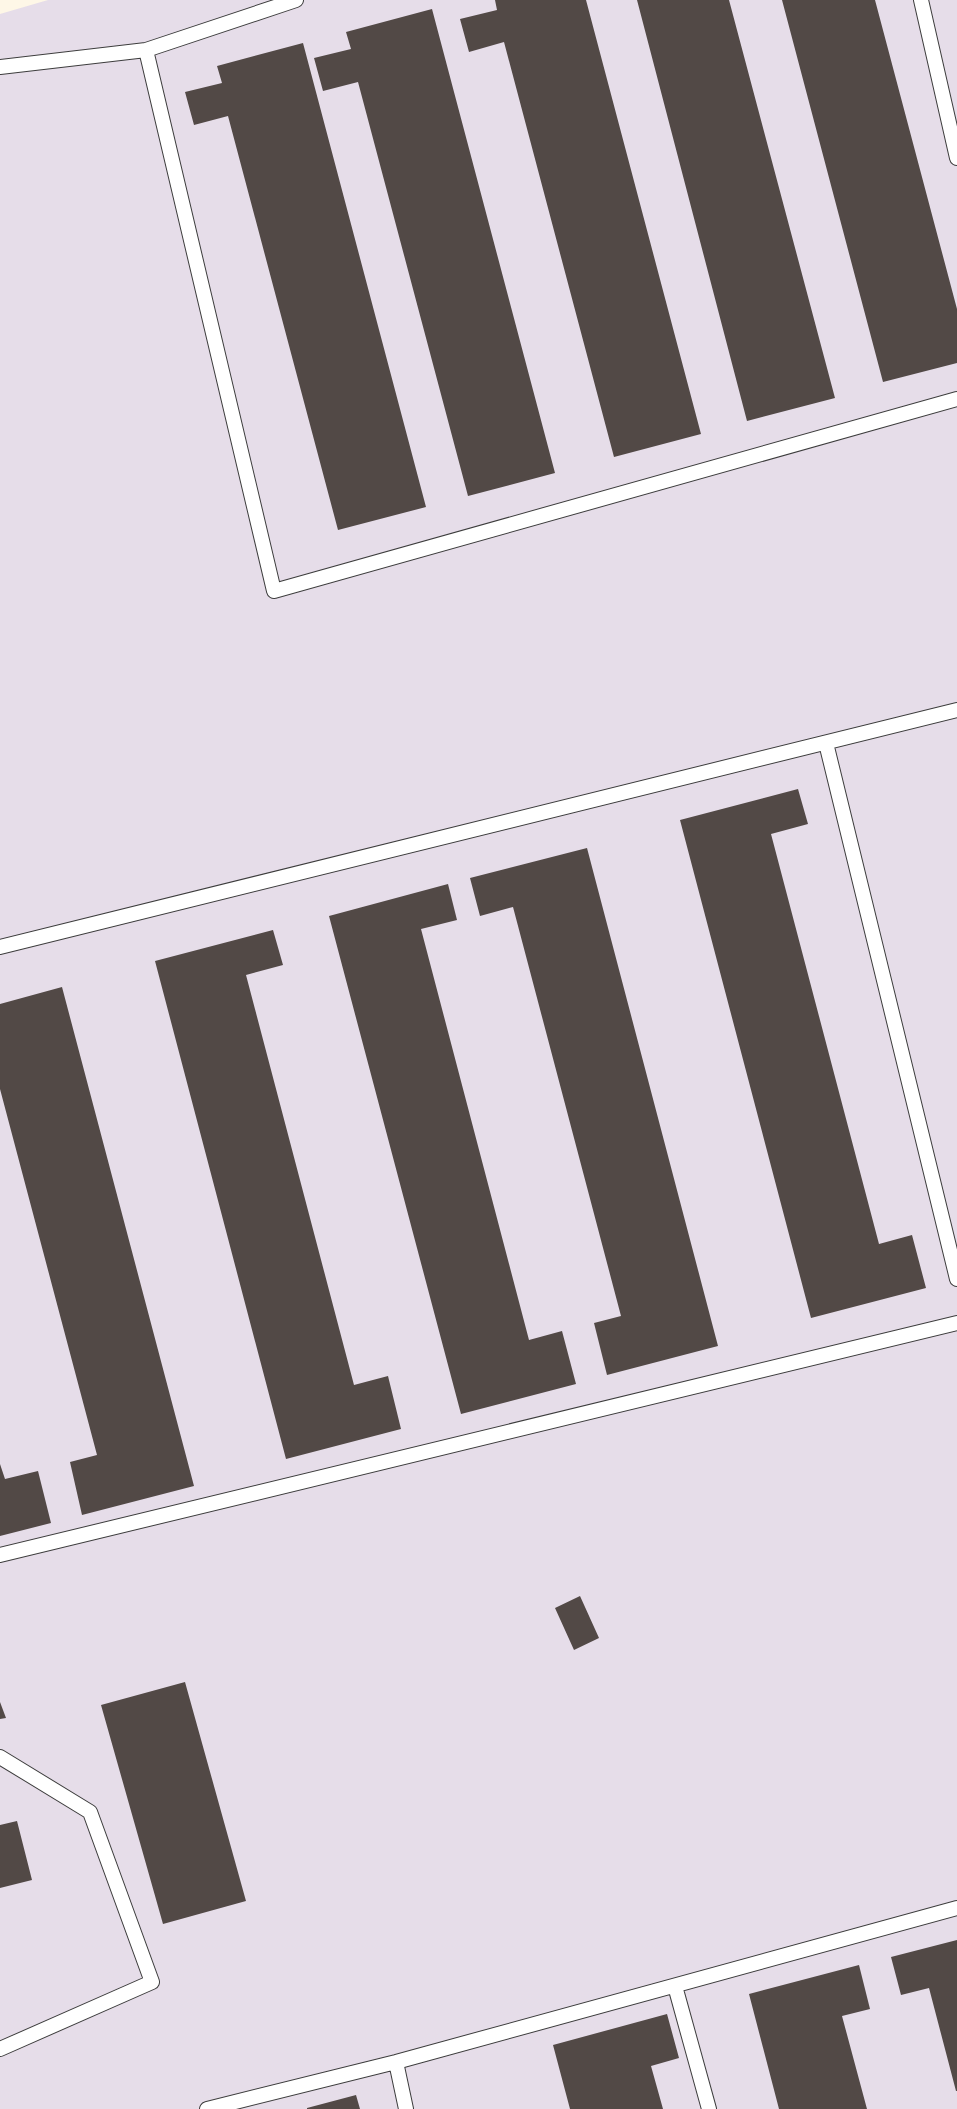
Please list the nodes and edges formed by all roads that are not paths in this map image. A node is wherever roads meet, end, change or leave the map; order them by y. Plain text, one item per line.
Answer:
1 (296, 0) edge
2 (921, 0) edge
3 (146, 50) junction
4 (0, 67) edge
5 (957, 158) edge
6 (957, 399) edge
7 (957, 710) edge
8 (826, 743) junction
9 (0, 948) edge
10 (957, 1279) edge
11 (957, 1323) edge
12 (0, 1555) edge
13 (0, 1757) edge
14 (957, 1908) edge
15 (675, 1986) junction
16 (0, 2049) edge
17 (396, 2062) junction
18 (207, 2109) edge
19 (406, 2109) edge
20 (709, 2109) edge

1 - 3 lane
2 - 5 lane
3 - 4 lane
3 - 6 lane
7 - 8 lane
8 - 9 lane
8 - 10 lane
11 - 12 lane
13 - 16 lane
14 - 15 lane
15 - 17 lane
15 - 20 lane
17 - 18 lane
17 - 19 lane

